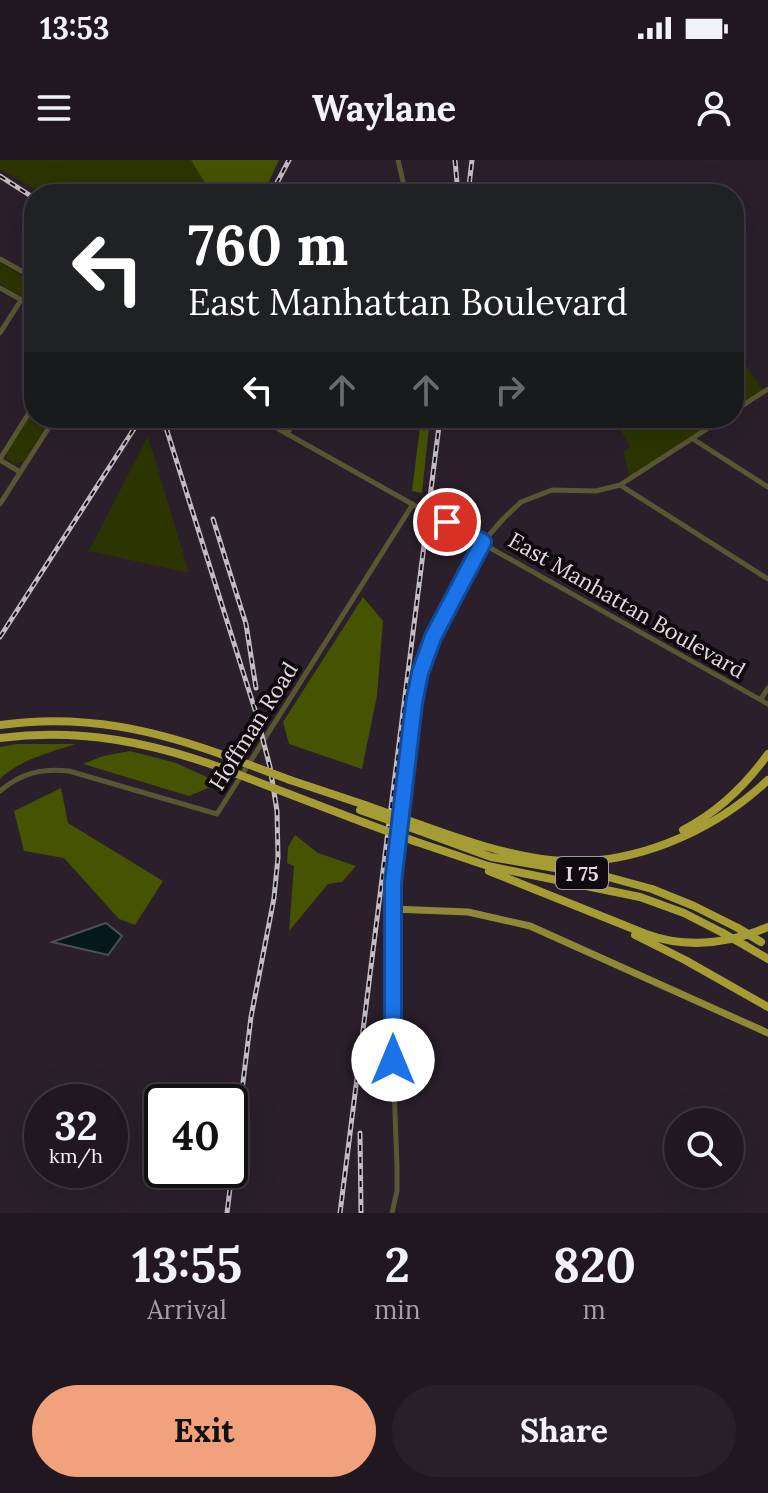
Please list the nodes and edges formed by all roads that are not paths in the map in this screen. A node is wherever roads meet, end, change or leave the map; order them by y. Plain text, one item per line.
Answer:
1 (398, 160) edge
2 (404, 184) edge
3 (0, 259) edge
4 (24, 272) edge
5 (0, 288) edge
6 (21, 300) junction
7 (24, 302) edge
8 (0, 333) edge
9 (766, 392) edge
10 (744, 405) edge
11 (24, 421) edge
12 (49, 428) edge
13 (276, 428) edge
14 (290, 428) edge
15 (709, 428) edge
16 (287, 434) junction
17 (693, 439) junction
18 (0, 459) edge
19 (20, 472) junction
20 (620, 485) junction
21 (768, 487) edge
22 (0, 504) edge
23 (413, 504) junction
24 (483, 542) junction
25 (768, 579) edge
26 (768, 688) edge
27 (761, 699) junction
28 (768, 704) edge
29 (0, 725) edge
30 (0, 738) edge
31 (768, 754) edge
32 (768, 780) edge
33 (0, 791) edge
34 (421, 828) junction
35 (463, 859) junction
36 (563, 861) junction
37 (392, 909) junction
38 (607, 919) junction
39 (768, 927) edge
40 (765, 944) edge
41 (768, 959) edge
42 (768, 1007) edge
43 (768, 1033) edge
44 (392, 1213) edge

1 - 2 street
3 - 4 street
5 - 6 street
6 - 7 street
6 - 8 street
9 - 10 street
11 - 18 street
12 - 19 street
13 - 16 street, East Manhattan Boulevard
14 - 16 street
15 - 17 street
16 - 23 street, East Manhattan Boulevard
17 - 20 street
17 - 21 street
18 - 19 street
19 - 22 street
20 - 24 street
20 - 25 street
23 - 24 street, East Manhattan Boulevard
23 - 33 street, Hoffman Road
24 - 27 street, East Manhattan Boulevard
24 - 37 street
26 - 27 street
27 - 28 street, East Manhattan Boulevard
29 - 34 highway, bridge
30 - 35 highway, I 75, bridge
31 - 36 highway
32 - 36 highway
34 - 36 highway
34 - 40 highway, I 75, bridge
35 - 38 highway
35 - 41 highway, I 75, bridge
37 - 43 main road
37 - 44 street
38 - 39 highway
38 - 42 highway

